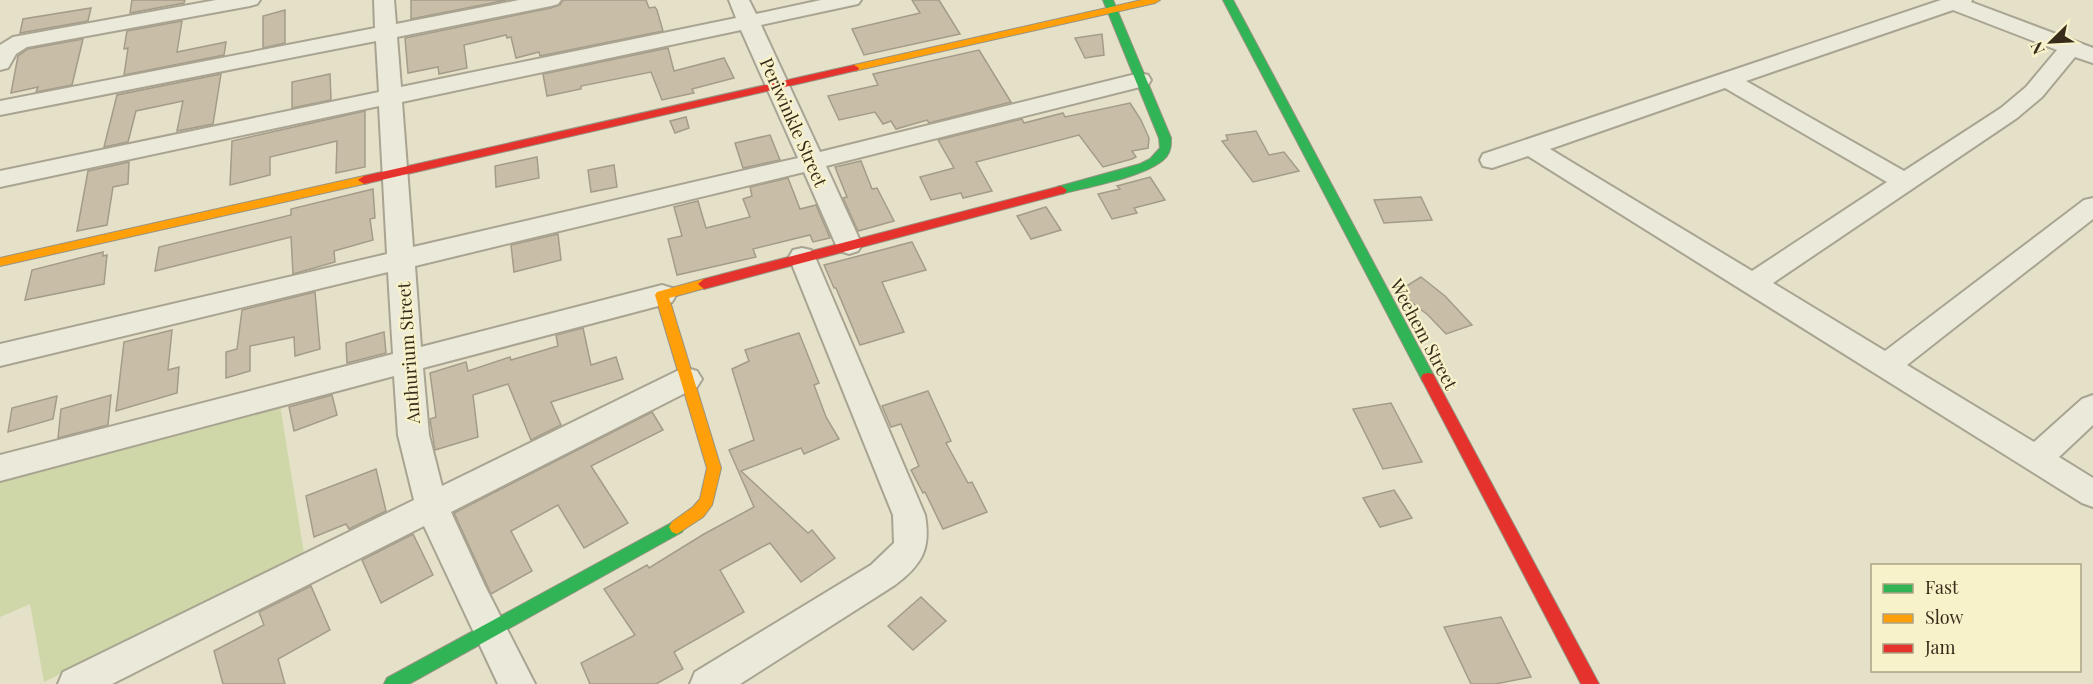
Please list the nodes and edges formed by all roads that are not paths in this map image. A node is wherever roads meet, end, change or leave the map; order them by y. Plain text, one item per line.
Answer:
1 (250, 0) edge
2 (384, 0) edge
3 (551, 0) edge
4 (739, 0) edge
5 (851, 0) edge
6 (1155, 0) edge
7 (1228, 0) edge
8 (1957, 2) edge
9 (1110, 5) edge
10 (749, 22) junction
11 (387, 32) junction
12 (2082, 52) edge
13 (7, 54) edge
14 (1140, 80) junction
15 (1727, 80) junction
16 (778, 87) junction
17 (391, 97) junction
18 (0, 108) edge
19 (1530, 147) junction
20 (1492, 160) dead end
21 (812, 162) junction
22 (396, 172) junction
23 (0, 178) edge
24 (1905, 182) junction
25 (2093, 206) edge
26 (849, 245) junction
27 (802, 257) junction
28 (402, 260) junction
29 (0, 261) edge
30 (1752, 284) junction
31 (662, 295) junction
32 (0, 355) edge
33 (409, 361) junction
34 (1886, 366) junction
35 (687, 379) junction
36 (2093, 407) edge
37 (2036, 459) junction
38 (0, 468) edge
39 (2093, 494) edge
40 (431, 507) junction
41 (488, 631) junction
42 (76, 684) edge
43 (393, 684) edge
44 (517, 684) edge
45 (708, 684) edge
46 (1590, 684) edge

1 - 13 street
2 - 11 street, Anthurium Street
3 - 11 street
4 - 10 street, Periwinkle Street
5 - 10 street
6 - 9 street
7 - 46 street, Weehem Street
8 - 12 street
8 - 15 street
9 - 14 street
9 - 16 street
10 - 16 street, Periwinkle Street
10 - 17 street
11 - 17 street, Anthurium Street
11 - 18 street
12 - 24 street
14 - 21 street
14 - 26 street
15 - 19 street
15 - 24 street
16 - 21 street, Periwinkle Street
16 - 22 street
17 - 22 street, Anthurium Street
17 - 23 street
19 - 20 street
19 - 30 street
21 - 26 street, Periwinkle Street
21 - 28 street
22 - 28 street, Anthurium Street
22 - 29 street
24 - 30 street
25 - 34 street
26 - 27 street
27 - 31 street
27 - 45 street
28 - 32 street
28 - 33 street, Anthurium Street
30 - 34 street
31 - 33 street
31 - 35 street
33 - 38 street
33 - 40 street, Anthurium Street
34 - 37 street
35 - 40 street
35 - 41 street
36 - 37 street
37 - 39 street
40 - 41 street, Anthurium Street
40 - 42 street
41 - 43 street
41 - 44 street, Anthurium Street

